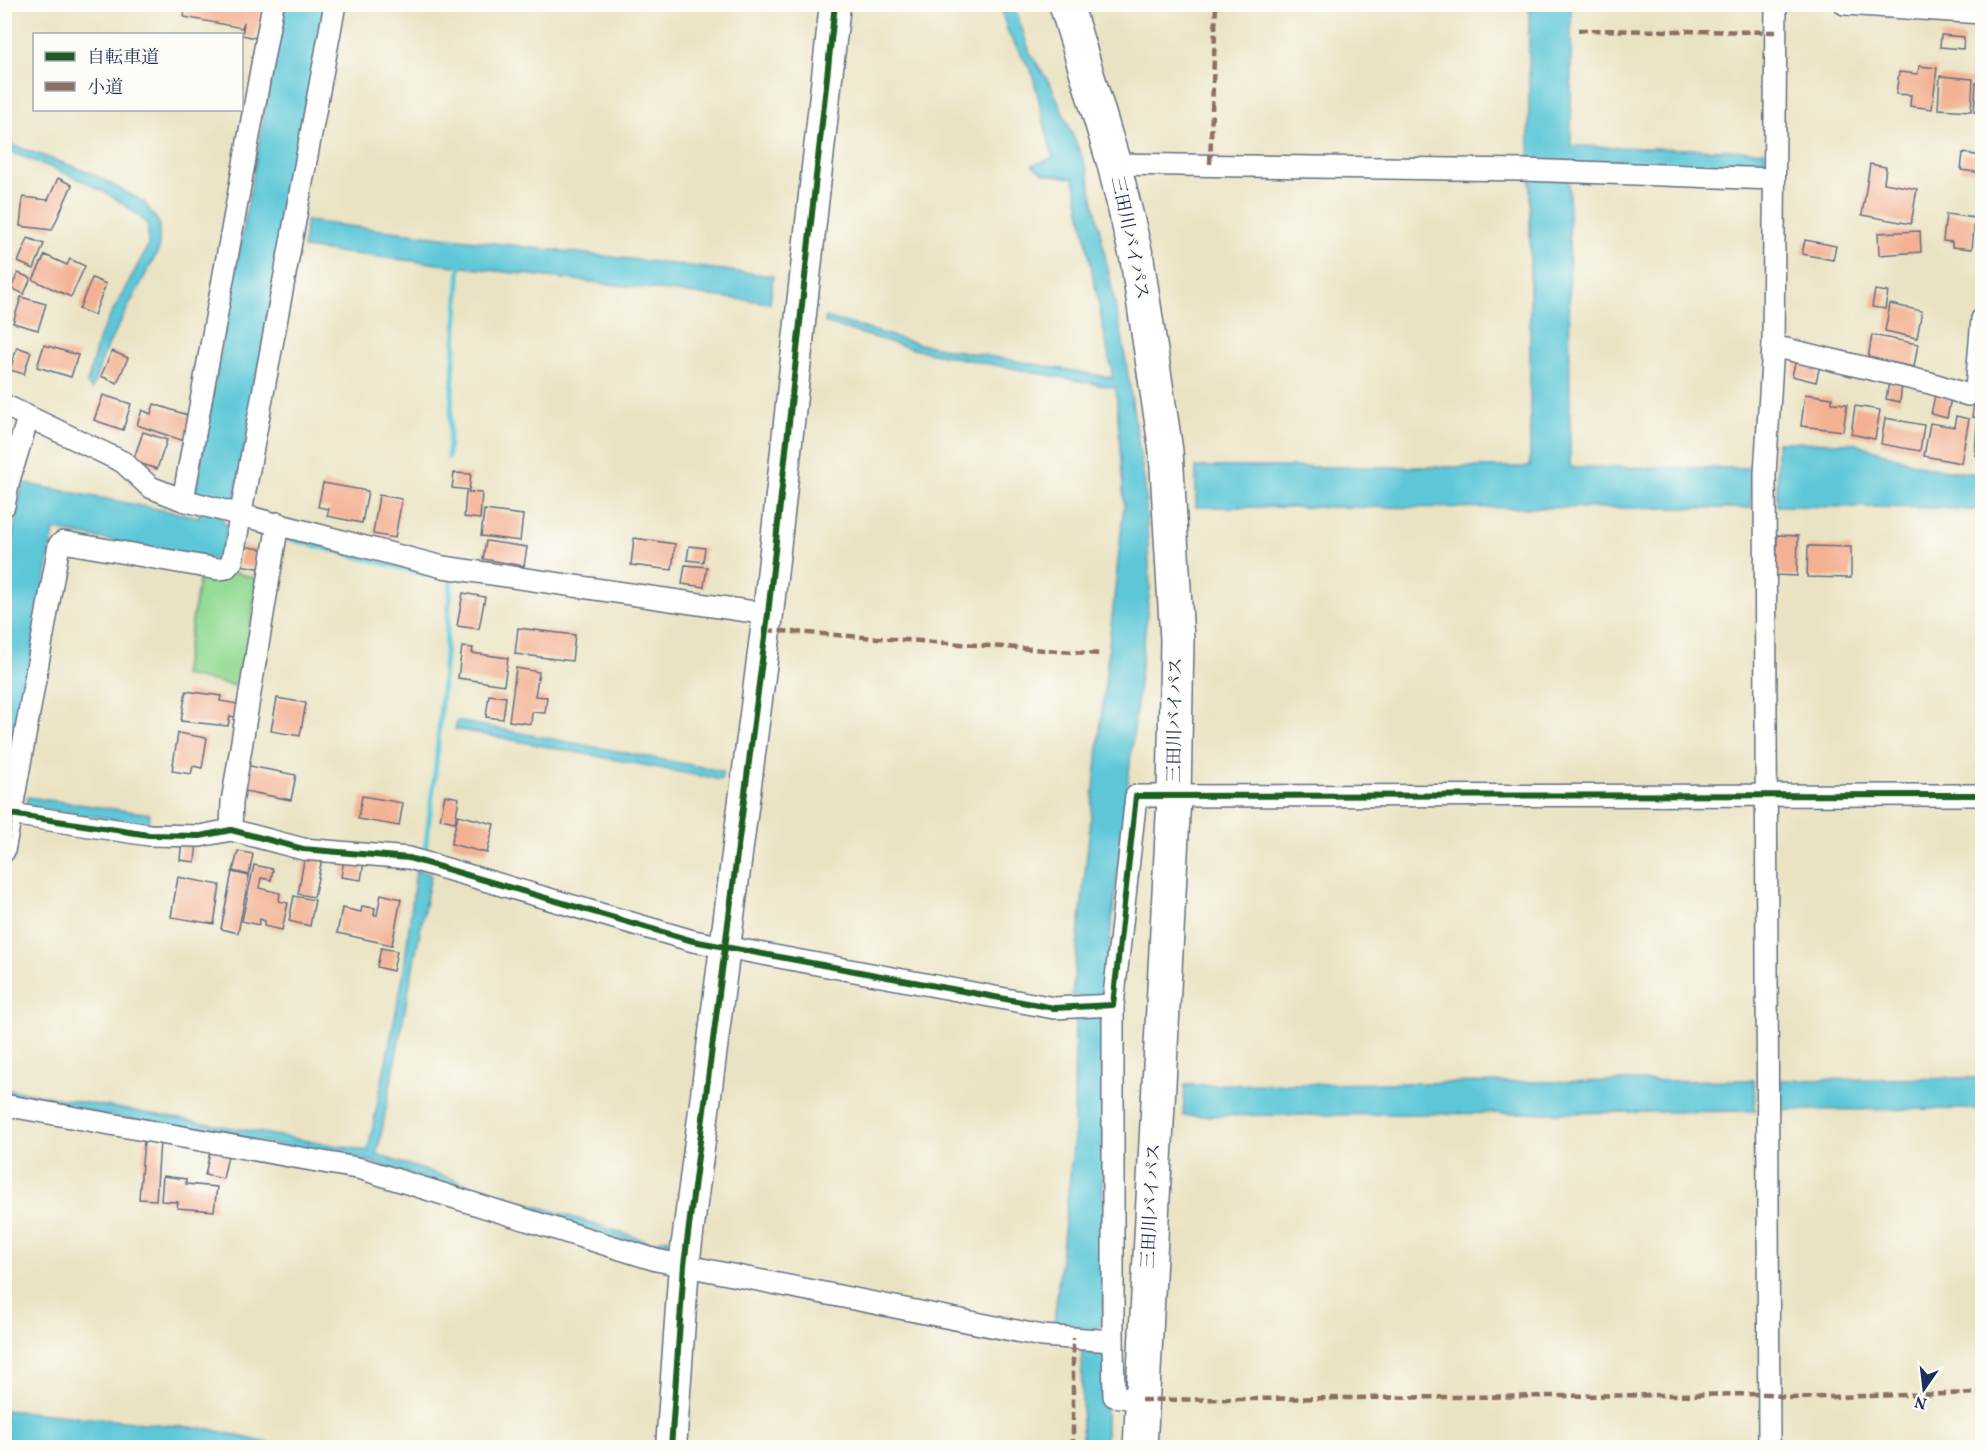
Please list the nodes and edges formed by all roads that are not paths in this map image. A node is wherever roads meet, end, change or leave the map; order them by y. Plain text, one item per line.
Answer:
1 (273, 4) edge
2 (335, 4) edge
3 (835, 4) edge
4 (1066, 4) edge
5 (1776, 4) edge
6 (1845, 4) edge
7 (1983, 13) edge
8 (1114, 164) junction
9 (1774, 179) junction
10 (1983, 319) edge
11 (1773, 346) junction
12 (4, 405) edge
13 (28, 418) junction
14 (190, 501) junction
15 (4, 506) edge
16 (236, 512) junction
17 (278, 523) junction
18 (768, 614) junction
19 (1766, 795) junction
20 (1983, 795) edge
21 (1174, 797) junction
22 (11, 814) junction
23 (231, 830) junction
24 (4, 851) edge
25 (727, 947) junction
26 (1113, 1005) junction
27 (4, 1105) edge
28 (684, 1265) junction
29 (1113, 1341) junction
30 (1141, 1400) junction
31 (670, 1448) edge
32 (1140, 1448) edge
33 (1769, 1448) edge

1 - 14 street
2 - 16 street
3 - 18 street
4 - 8 highway, 三田川バイパス
5 - 9 street
6 - 7 street
8 - 9 street
8 - 21 highway, 三田川バイパス
9 - 11 street
10 - 11 street
11 - 19 street
12 - 13 street
13 - 14 street
13 - 15 street
14 - 16 street
16 - 17 street
16 - 22 street
17 - 18 street
17 - 23 street
18 - 25 street
19 - 20 street
19 - 21 street
19 - 33 street
21 - 26 street
21 - 30 highway, 三田川バイパス
22 - 23 street
22 - 24 street
23 - 25 street
25 - 26 street
25 - 28 street
26 - 29 street
27 - 28 street
28 - 29 street
28 - 31 street
29 - 30 street
30 - 32 highway, 三田川バイパス

